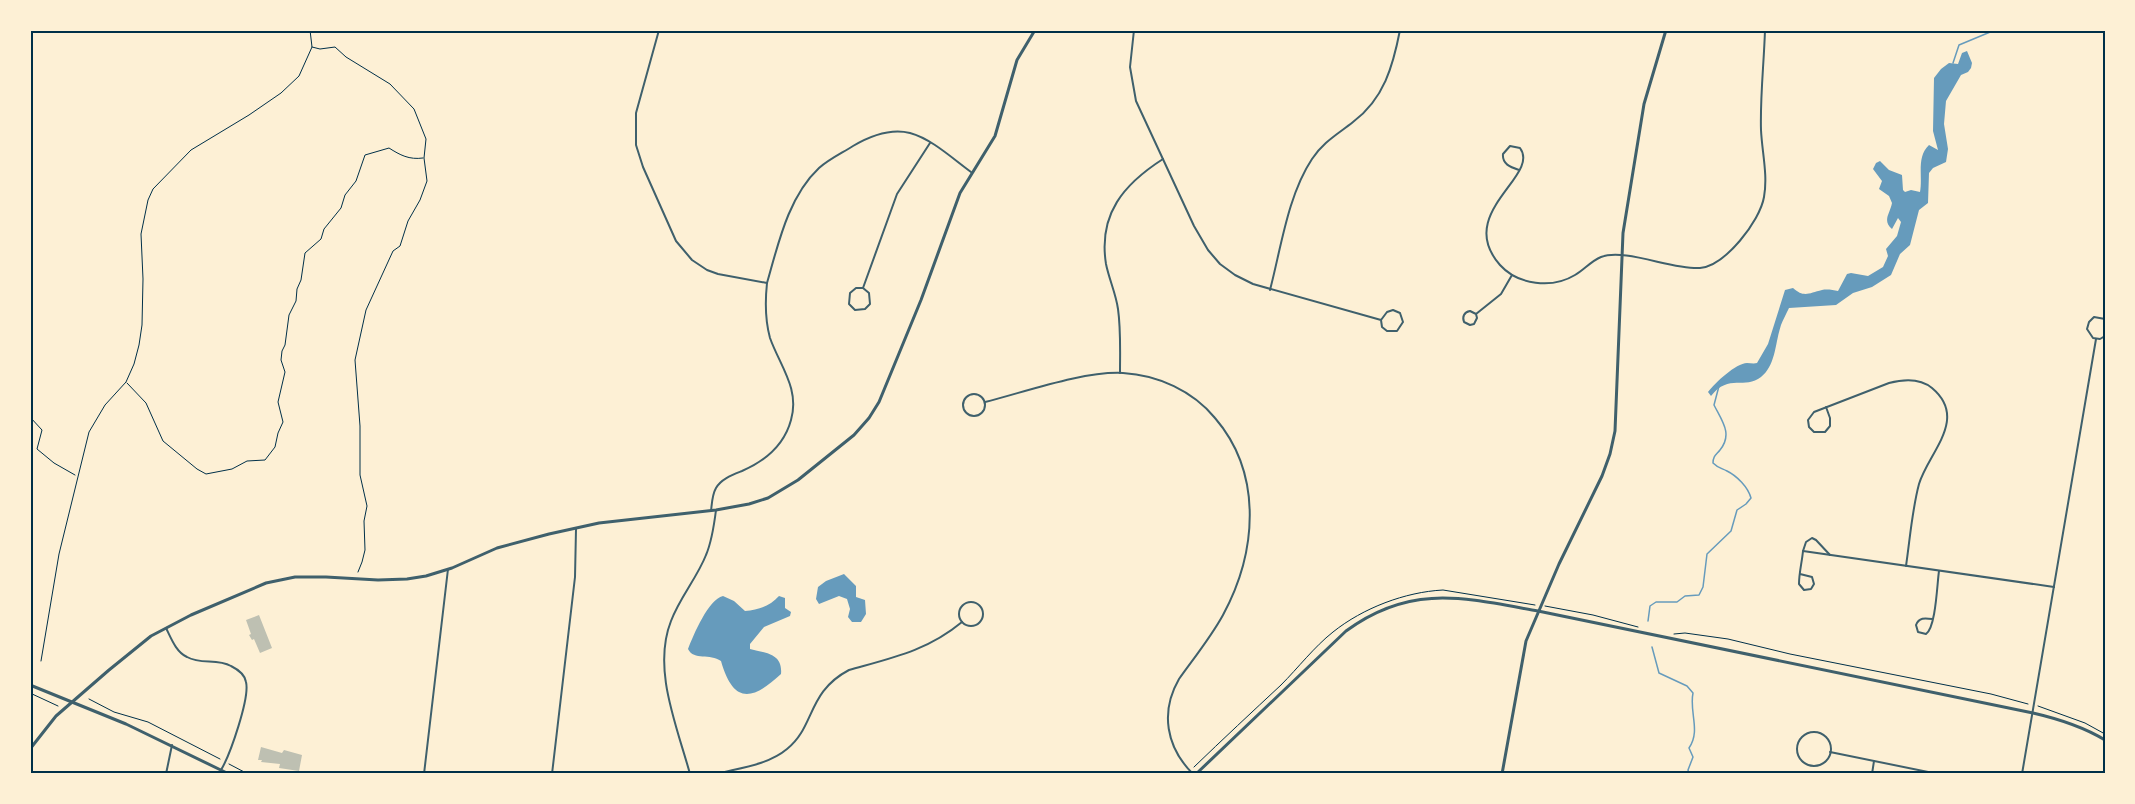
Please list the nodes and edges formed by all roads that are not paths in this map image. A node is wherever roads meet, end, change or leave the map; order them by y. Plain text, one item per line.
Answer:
1 (659, 30) edge
2 (1035, 30) edge
3 (1134, 30) edge
4 (1400, 30) edge
5 (1666, 30) edge
6 (1766, 30) edge
7 (930, 143) junction
8 (1163, 159) junction
9 (1519, 170) junction
10 (972, 172) junction
11 (1621, 256) junction
12 (1512, 275) junction
13 (766, 284) junction
14 (863, 288) junction
15 (1270, 290) junction
16 (1476, 314) junction
17 (2105, 319) edge
18 (1381, 320) junction
19 (2105, 336) edge
20 (2096, 339) junction
21 (1120, 373) junction
22 (985, 402) junction
23 (1826, 407) junction
24 (714, 510) junction
25 (576, 529) junction
26 (1803, 552) junction
27 (1830, 555) junction
28 (1906, 566) junction
29 (448, 569) junction
30 (1939, 571) junction
31 (1800, 574) junction
32 (2054, 587) junction
33 (1538, 612) junction
34 (1932, 619) junction
35 (962, 621) junction
36 (166, 627) junction
37 (30, 685) edge
38 (73, 702) junction
39 (2032, 713) junction
40 (2105, 740) edge
41 (172, 745) junction
42 (30, 749) edge
43 (1830, 752) junction
44 (1874, 761) junction
45 (221, 770) junction
46 (1193, 773) edge
47 (166, 774) edge
48 (229, 774) edge
49 (424, 774) edge
50 (552, 774) edge
51 (690, 774) edge
52 (716, 774) edge
53 (1503, 774) edge
54 (1872, 774) edge
55 (1938, 774) edge
56 (2022, 774) edge

1 - 13 street
2 - 10 street
3 - 8 street
4 - 15 street
5 - 11 street
6 - 11 street
7 - 10 street
7 - 13 street
7 - 14 street
8 - 15 street
8 - 21 street
9 - 9 street
9 - 12 street
10 - 24 street
11 - 12 street
11 - 33 street
12 - 16 street
13 - 24 street
14 - 14 street
15 - 18 street
16 - 16 street
17 - 20 street
18 - 18 street
19 - 20 street
20 - 32 street
21 - 22 street
21 - 46 street
22 - 22 street
23 - 23 street
23 - 28 street
24 - 25 street
24 - 51 street
25 - 29 street
25 - 50 street
26 - 27 street
26 - 27 street
26 - 31 street
27 - 28 street
28 - 30 street
29 - 36 street
29 - 49 street
30 - 32 street
30 - 34 street
31 - 31 street
32 - 39 street
33 - 39 street
33 - 46 street
33 - 53 street
34 - 34 street
35 - 35 street
35 - 52 street
36 - 38 street
36 - 45 street
37 - 38 street
38 - 41 street
38 - 42 street
39 - 40 street
39 - 56 street
41 - 45 street
41 - 47 street
43 - 43 street
43 - 44 street
44 - 54 street
44 - 55 street
45 - 48 street

